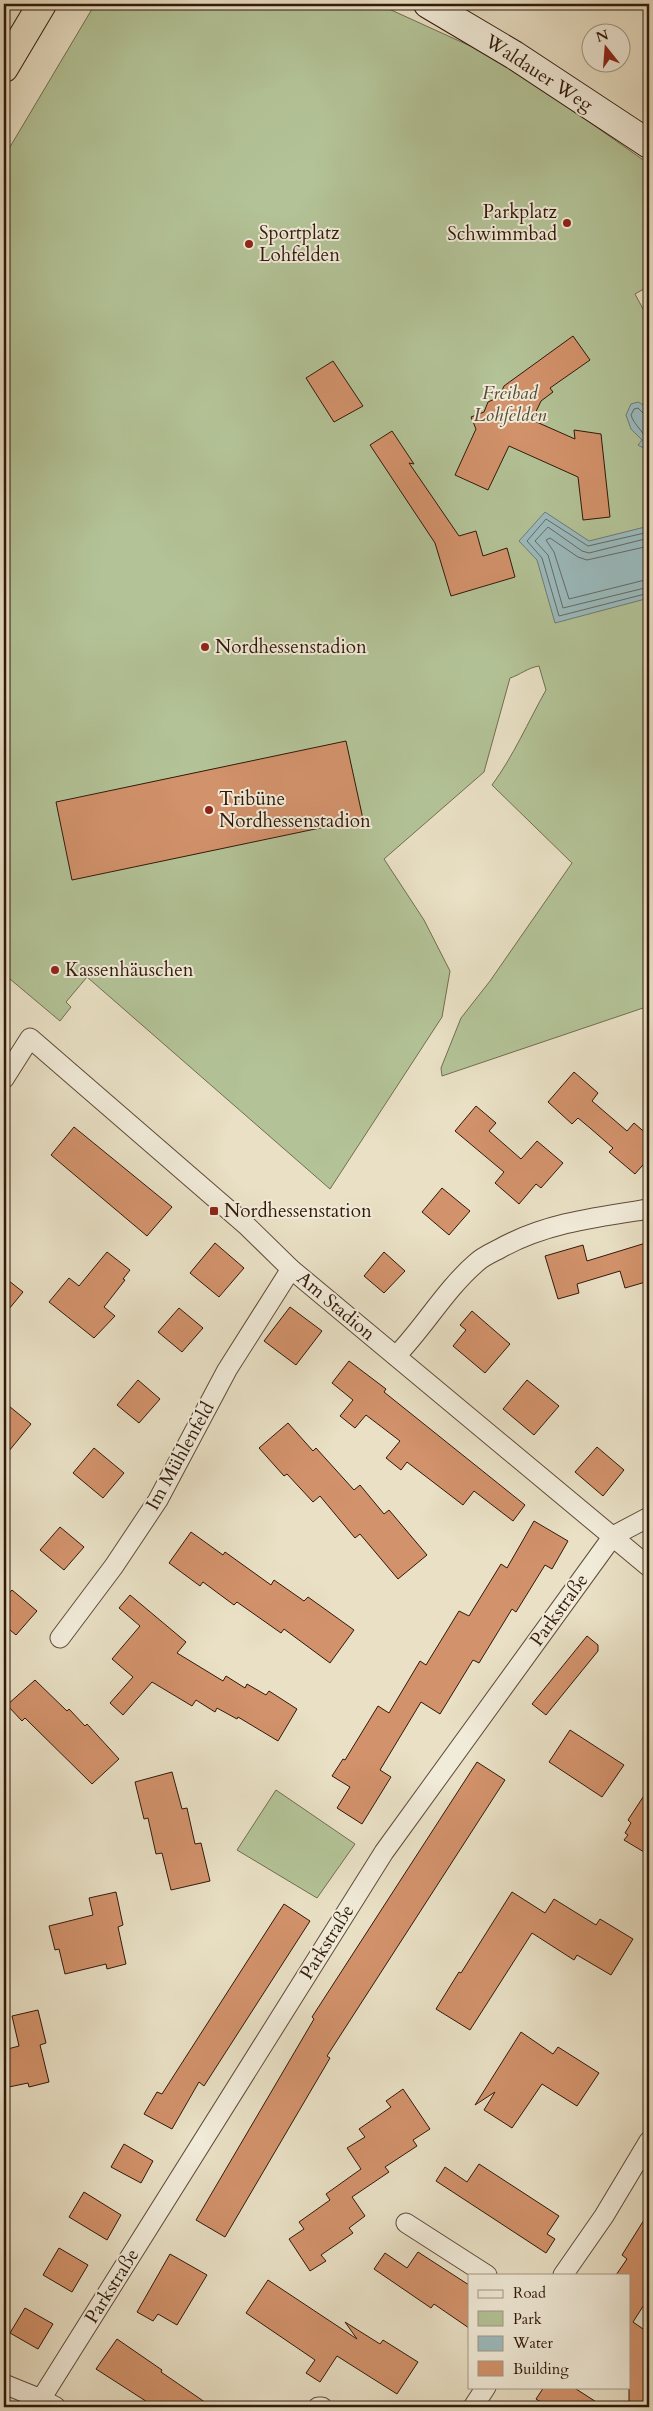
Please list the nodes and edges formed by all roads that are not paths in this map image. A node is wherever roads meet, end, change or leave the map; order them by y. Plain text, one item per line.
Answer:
1 (42, 4) edge
2 (428, 4) edge
3 (4, 68) edge
4 (649, 144) edge
5 (4, 1079) edge
6 (649, 1210) edge
7 (291, 1269) junction
8 (396, 1356) junction
9 (649, 1517) edge
10 (613, 1536) junction
11 (649, 1567) edge
12 (60, 1638) dead end
13 (649, 2141) edge
14 (406, 2224) dead end
15 (485, 2274) edge
16 (564, 2274) edge
17 (4, 2384) edge
18 (485, 2388) edge
19 (49, 2403) edge
20 (318, 2407) edge
21 (322, 2407) edge
22 (472, 2407) edge

1 - 3 highway
2 - 4 street, Waldauer Weg
5 - 7 street, Am Stadion
6 - 8 street
7 - 8 street, Am Stadion
7 - 12 street, Im Mühlenfeld
8 - 10 street, Am Stadion
9 - 10 street, Parkstraße
10 - 11 street, Am Stadion
10 - 19 street, Parkstraße
13 - 16 street
14 - 15 street
17 - 19 street
18 - 22 street
20 - 21 street

